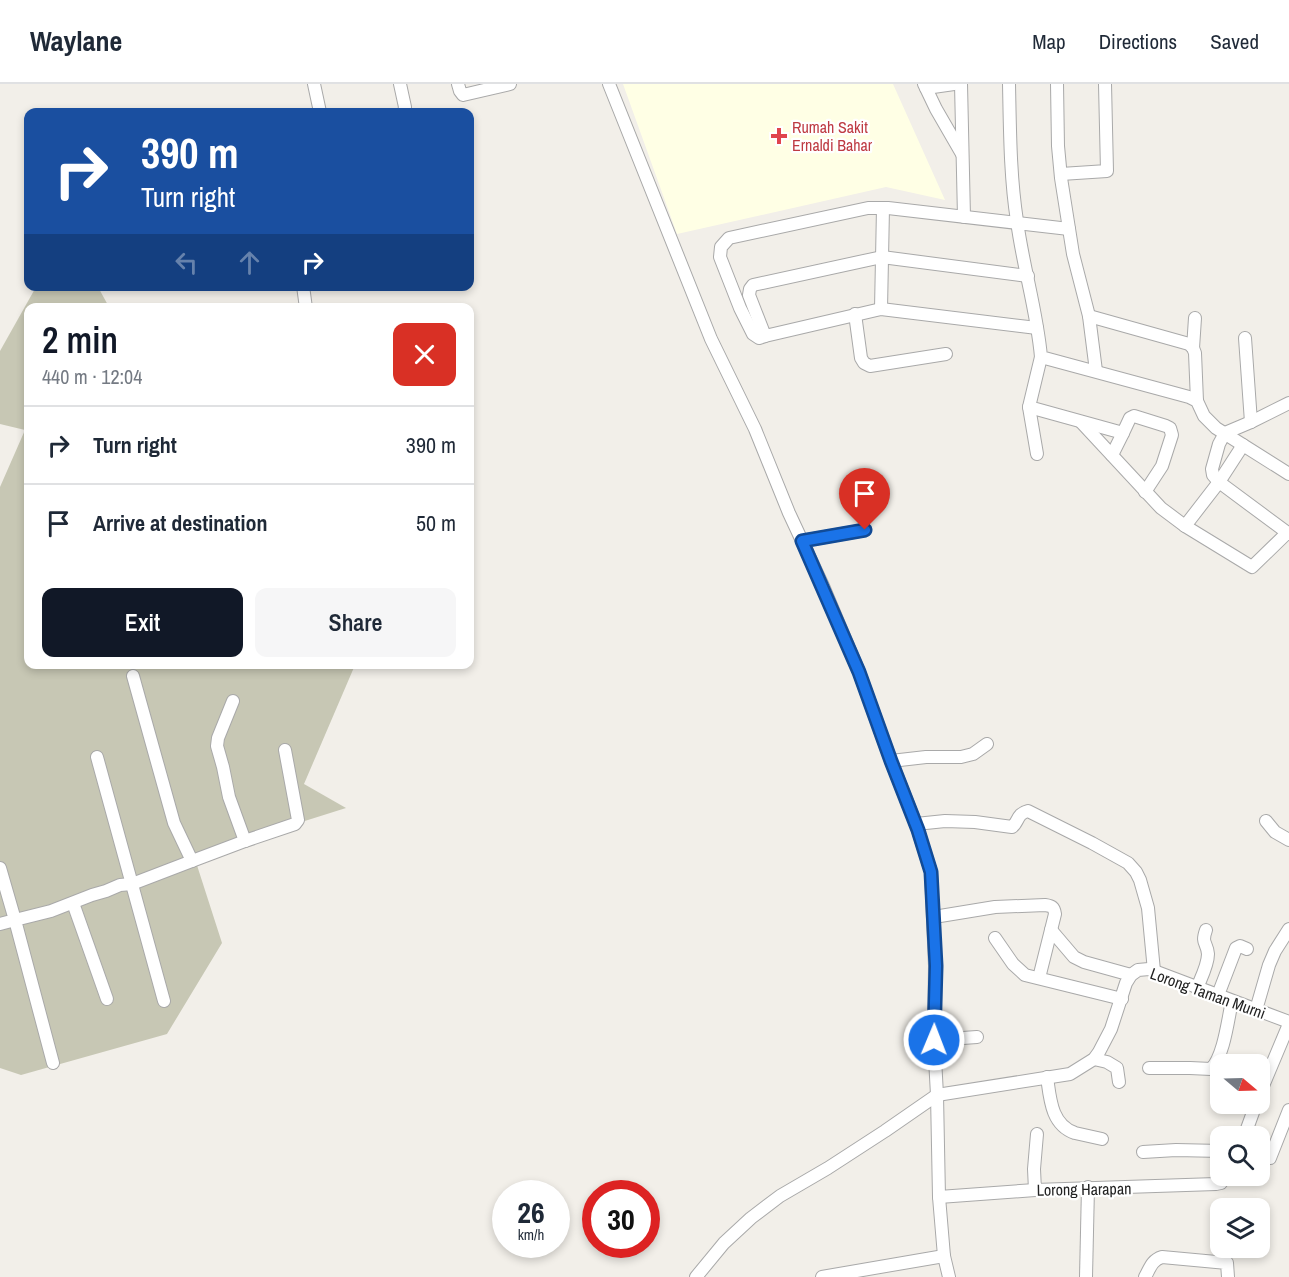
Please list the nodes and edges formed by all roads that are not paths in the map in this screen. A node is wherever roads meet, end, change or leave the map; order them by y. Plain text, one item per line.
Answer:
1 (314, 84) edge
2 (400, 84) edge
3 (458, 84) edge
4 (510, 84) edge
5 (609, 84) edge
6 (954, 84) edge
7 (961, 84) edge
8 (1009, 84) edge
9 (1057, 84) edge
10 (1105, 84) edge
11 (925, 86) edge
12 (319, 108) edge
13 (405, 108) edge
14 (963, 156) junction
15 (1061, 174) junction
16 (883, 208) junction
17 (964, 217) junction
18 (1017, 223) junction
19 (1069, 230) junction
20 (882, 257) junction
21 (1028, 276) junction
22 (880, 309) junction
23 (855, 314) junction
24 (1089, 316) junction
25 (1195, 318) dead end
26 (1037, 328) junction
27 (765, 336) junction
28 (1245, 338) dead end
29 (1193, 348) junction
30 (946, 354) dead end
31 (1041, 357) junction
32 (1096, 371) junction
33 (1197, 401) junction
34 (1287, 406) edge
35 (1029, 407) junction
36 (1081, 421) junction
37 (1251, 422) junction
38 (1124, 432) junction
39 (1225, 433) junction
40 (1243, 445) junction
41 (1037, 454) dead end
42 (1112, 455) junction
43 (1289, 474) edge
44 (1219, 482) junction
45 (1145, 492) junction
46 (1185, 526) junction
47 (865, 530) dead end
48 (1288, 533) edge
49 (802, 541) junction
50 (133, 676) dead end
51 (233, 701) dead end
52 (987, 744) dead end
53 (285, 750) dead end
54 (97, 757) dead end
55 (891, 761) junction
56 (1266, 821) dead end
57 (916, 824) junction
58 (1289, 840) edge
59 (245, 841) junction
60 (192, 861) junction
61 (0, 868) edge
62 (132, 884) junction
63 (73, 903) junction
64 (934, 916) junction
65 (15, 920) junction
66 (0, 924) edge
67 (1289, 929) edge
68 (1051, 930) junction
69 (1206, 930) dead end
70 (995, 938) dead end
71 (1247, 949) dead end
72 (1154, 971) junction
73 (1131, 975) junction
74 (1039, 978) junction
75 (1197, 987) junction
76 (1218, 995) junction
77 (107, 999) dead end
78 (1122, 999) junction
79 (1232, 1000) junction
80 (164, 1001) dead end
81 (1256, 1010) junction
82 (1289, 1023) edge
83 (977, 1037) dead end
84 (934, 1040) junction
85 (1094, 1059) junction
86 (53, 1063) dead end
87 (1149, 1068) dead end
88 (1270, 1070) edge
89 (1047, 1077) junction
90 (1119, 1082) dead end
91 (937, 1095) junction
92 (1289, 1110) edge
93 (1037, 1134) dead end
94 (1102, 1139) dead end
95 (1270, 1147) edge
96 (1210, 1151) edge
97 (1143, 1152) dead end
98 (1210, 1184) edge
99 (1088, 1187) junction
100 (1035, 1190) junction
101 (939, 1197) junction
102 (944, 1256) junction
103 (696, 1277) edge
104 (822, 1277) edge
105 (949, 1277) edge
106 (1086, 1277) edge
107 (1145, 1277) edge
108 (1228, 1277) edge

1 - 12 street
2 - 13 street
3 - 4 street
5 - 49 street
6 - 11 street
7 - 14 street
8 - 18 street
9 - 15 street
10 - 15 street
11 - 14 street
14 - 17 street
15 - 19 street
16 - 17 street
16 - 20 street
16 - 27 street
17 - 18 street
18 - 19 street
18 - 21 street
19 - 24 street
20 - 21 street
20 - 22 street
20 - 27 street
21 - 26 street
22 - 23 street
22 - 26 street
23 - 27 street
23 - 30 street
24 - 29 street
24 - 32 street
25 - 29 street
26 - 31 street
28 - 37 street
29 - 33 street
31 - 32 street
31 - 35 street
32 - 33 street
33 - 39 street
34 - 37 street
35 - 36 street
35 - 41 street
36 - 38 street
36 - 42 street
37 - 39 street
38 - 42 street
38 - 45 street
39 - 40 street
39 - 44 street
40 - 43 street
40 - 44 street
42 - 45 street
44 - 46 street
44 - 48 street
45 - 46 street
46 - 48 street
47 - 49 street
49 - 55 street
50 - 60 street
51 - 59 street
52 - 55 street
53 - 59 street
54 - 62 street
55 - 57 street
56 - 58 street
57 - 64 street
57 - 72 street
59 - 60 street
60 - 62 street
61 - 65 street
62 - 63 street
62 - 80 street
63 - 65 street
63 - 77 street
64 - 68 street
64 - 84 street
65 - 66 street
65 - 86 street
67 - 81 street
68 - 73 street
68 - 74 street
69 - 75 street
70 - 74 street
71 - 76 street
72 - 73 street, Lorong Taman Murni
72 - 75 street, Lorong Taman Murni
73 - 78 street, Lorong Taman Murni
74 - 78 street
75 - 76 street, Lorong Taman Murni
76 - 79 street, Lorong Taman Murni
78 - 85 street, Lorong Taman Murni
79 - 81 street, Lorong Taman Murni
79 - 87 street
81 - 82 street, Lorong Taman Murni
82 - 88 street
83 - 84 street
84 - 91 street
85 - 89 street, Lorong Taman Murni
85 - 90 street
89 - 91 street, Lorong Taman Murni
89 - 94 street
91 - 101 street
91 - 103 street
92 - 95 street
93 - 100 street
96 - 97 street
98 - 99 street, Lorong Harapan
99 - 100 street, Lorong Harapan
99 - 106 street
100 - 101 street, Lorong Harapan
101 - 102 street
102 - 104 street
102 - 105 street
107 - 108 street

